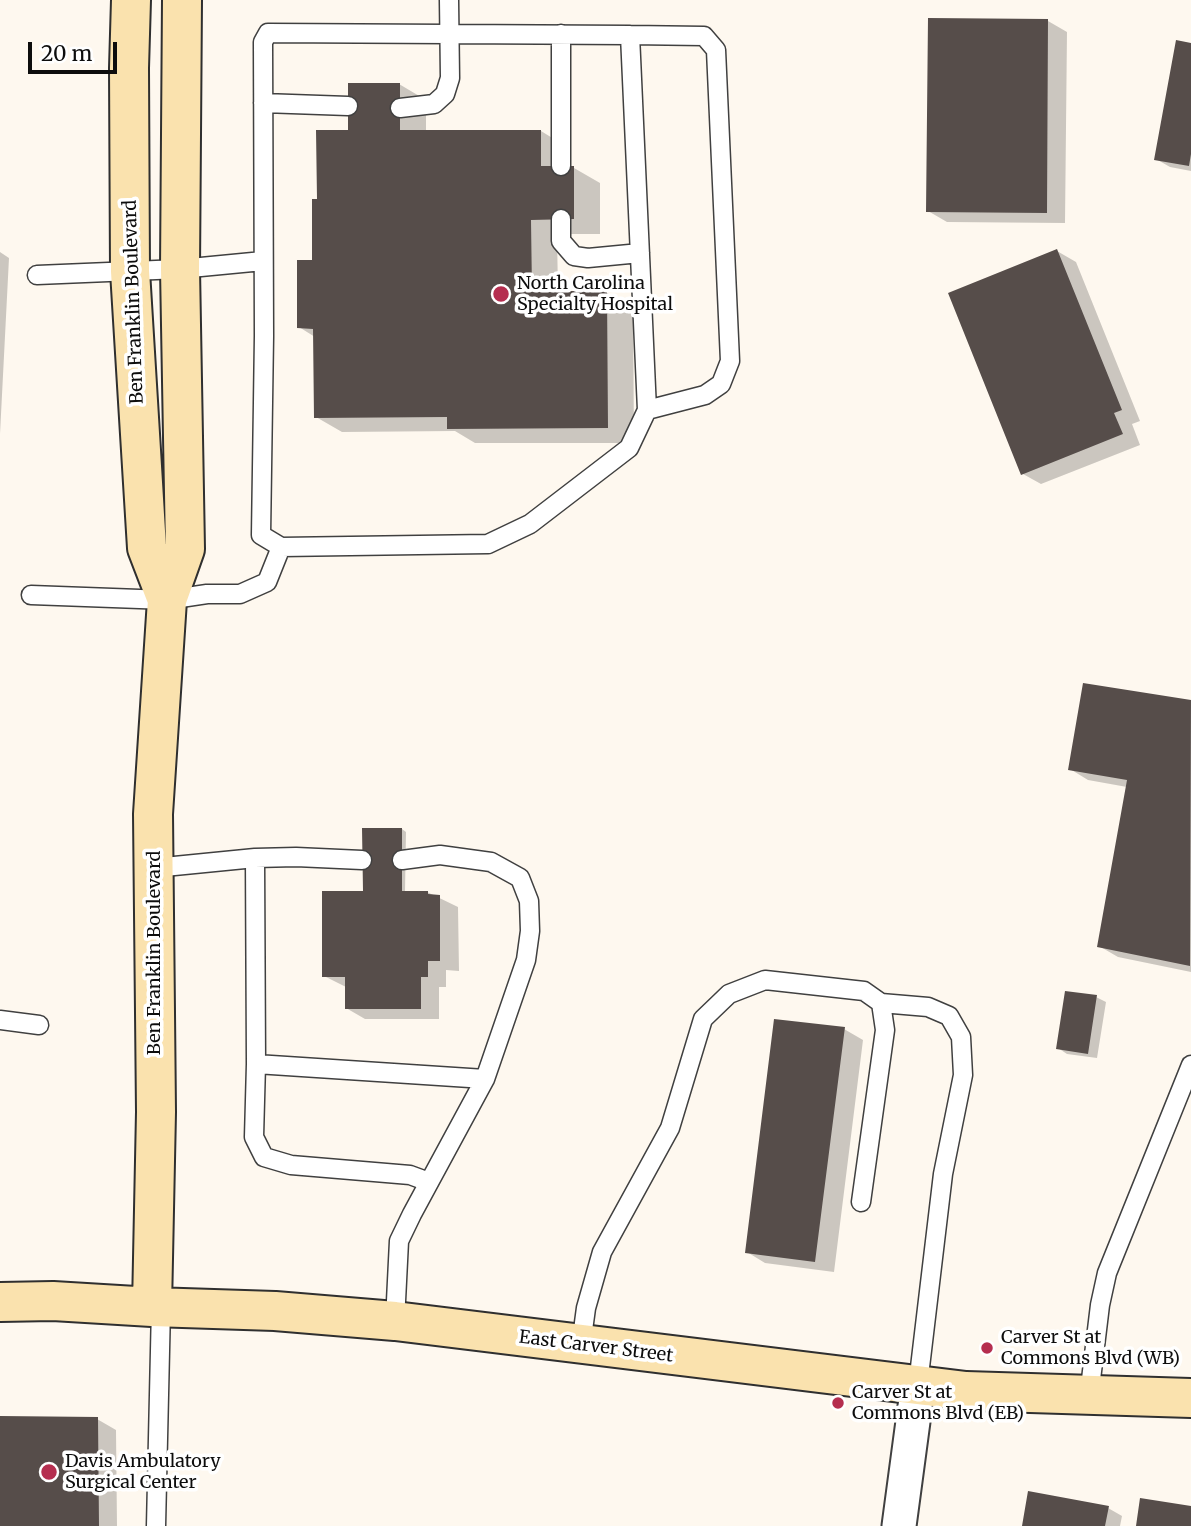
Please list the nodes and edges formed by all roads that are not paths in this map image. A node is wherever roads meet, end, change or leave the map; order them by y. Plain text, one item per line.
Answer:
1 (131, 0) edge
2 (182, 0) edge
3 (449, 0) edge
4 (448, 34) junction
5 (561, 34) junction
6 (630, 35) junction
7 (263, 103) junction
8 (348, 106) dead end
9 (400, 108) dead end
10 (561, 166) dead end
11 (561, 219) dead end
12 (640, 253) junction
13 (263, 261) junction
14 (180, 269) junction
15 (130, 271) junction
16 (37, 275) dead end
17 (647, 410) junction
18 (281, 547) junction
19 (30, 595) dead end
20 (167, 600) junction
21 (255, 858) junction
22 (362, 860) dead end
23 (402, 860) dead end
24 (154, 868) junction
25 (881, 1003) junction
26 (0, 1020) edge
27 (39, 1025) dead end
28 (256, 1064) junction
29 (1191, 1065) edge
30 (485, 1079) junction
31 (429, 1182) junction
32 (861, 1202) dead end
33 (0, 1302) edge
34 (156, 1307) junction
35 (395, 1321) junction
36 (581, 1345) junction
37 (918, 1384) junction
38 (1088, 1396) junction
39 (1191, 1398) edge
40 (156, 1526) edge
41 (899, 1526) edge

1 - 15 street, Ben Franklin Boulevard
2 - 14 street, Ben Franklin Boulevard
3 - 4 lane
4 - 5 lane
4 - 7 lane
4 - 9 lane
5 - 6 lane
5 - 10 lane
6 - 12 lane
6 - 17 lane
7 - 8 lane
7 - 13 lane
11 - 12 lane
12 - 17 lane
13 - 14 lane
13 - 18 lane
14 - 15 lane
14 - 20 street, Ben Franklin Boulevard
15 - 16 lane
15 - 20 street, Ben Franklin Boulevard
17 - 18 lane
18 - 20 lane
19 - 20 lane
20 - 24 street, Ben Franklin Boulevard
21 - 22 lane
21 - 24 lane
21 - 28 lane
23 - 30 lane
24 - 34 street, Ben Franklin Boulevard
25 - 32 lane
25 - 36 lane
25 - 37 lane
26 - 27 lane
28 - 30 lane
28 - 31 lane
29 - 38 lane
30 - 31 lane
31 - 35 lane
33 - 34 street, East Carver Street
34 - 35 street, East Carver Street
34 - 40 lane
35 - 36 street, East Carver Street
36 - 37 street, East Carver Street
37 - 38 street, East Carver Street
37 - 41 street
38 - 39 street, East Carver Street

